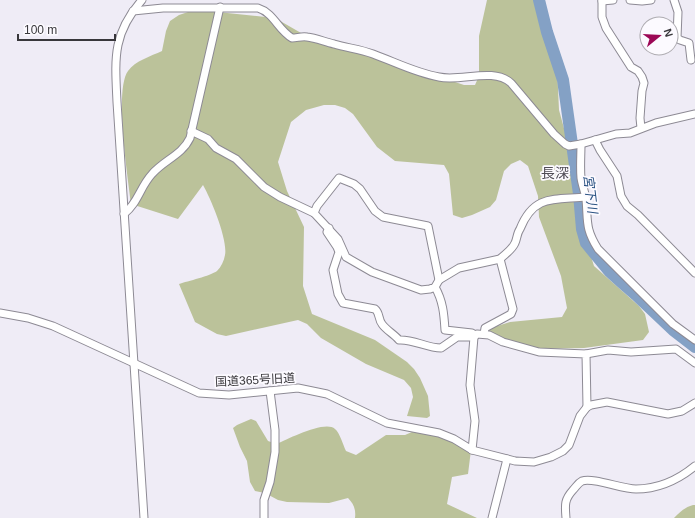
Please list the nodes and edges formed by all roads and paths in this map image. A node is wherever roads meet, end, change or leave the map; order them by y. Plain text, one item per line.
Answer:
1 (142, 0) edge
2 (613, 0) edge
3 (630, 0) edge
4 (651, 0) edge
5 (674, 0) edge
6 (602, 1) edge
7 (223, 5) edge
8 (132, 11) junction
9 (691, 60) dead end
10 (695, 114) edge
11 (641, 128) junction
12 (192, 131) junction
13 (595, 140) junction
14 (579, 144) junction
15 (582, 198) junction
16 (314, 213) junction
17 (124, 214) junction
18 (328, 228) junction
19 (500, 259) junction
20 (695, 273) edge
21 (439, 280) junction
22 (435, 287) junction
23 (0, 313) edge
24 (478, 335) junction
25 (695, 340) edge
26 (586, 354) junction
27 (695, 363) edge
28 (133, 364) junction
29 (270, 391) junction
30 (695, 403) edge
31 (587, 407) junction
32 (472, 450) junction
33 (507, 459) junction
34 (695, 466) edge
35 (144, 518) edge
36 (264, 518) edge
37 (492, 518) edge
38 (566, 518) edge

1 - 8 street
2 - 6 street
3 - 4 street
5 - 9 street
6 - 11 street
7 - 8 street
7 - 12 street
7 - 14 street
8 - 17 street
10 - 11 street
11 - 13 street
12 - 16 street
12 - 17 street
13 - 14 street
13 - 20 street
14 - 15 street
15 - 19 street
15 - 25 street
16 - 18 street
16 - 21 street
17 - 28 street
18 - 22 street
18 - 24 street
19 - 21 street
19 - 24 street
21 - 22 street
22 - 24 street
23 - 28 street, 国道365号旧道
24 - 26 street
24 - 32 street
26 - 27 street
26 - 31 street
28 - 29 street, 国道365号旧道
28 - 35 street
29 - 32 street, 国道365号旧道
29 - 36 street
30 - 31 street
31 - 33 street, 国道365号旧道
32 - 33 street, 国道365号旧道
33 - 37 street
34 - 38 street

